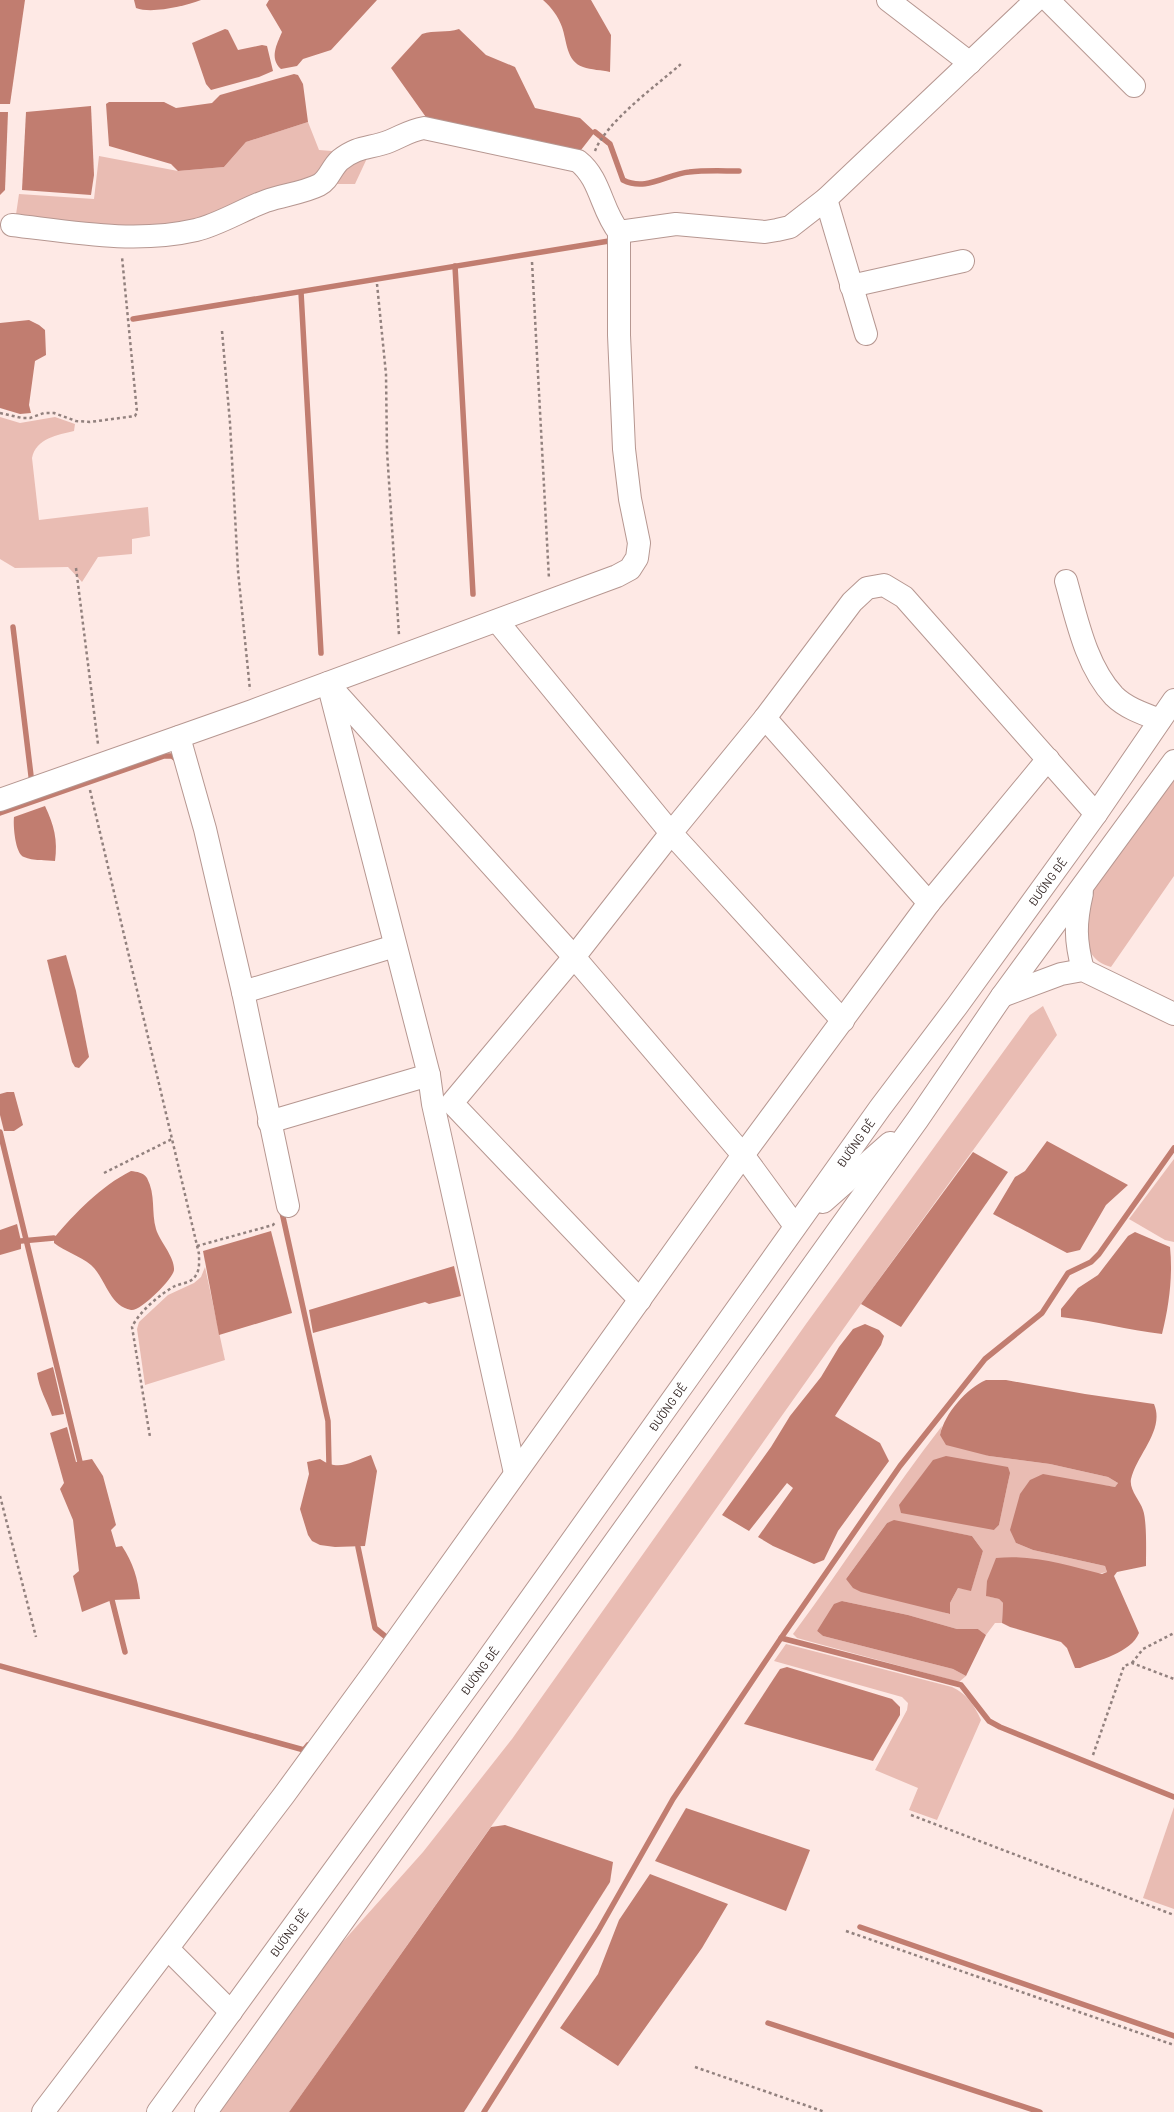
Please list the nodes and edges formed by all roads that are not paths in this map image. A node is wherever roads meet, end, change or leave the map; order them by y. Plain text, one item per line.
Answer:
1 (888, 0) edge
2 (1036, 0) edge
3 (1048, 0) edge
4 (970, 63) junction
5 (1134, 86) dead end
6 (826, 199) junction
7 (12, 226) dead end
8 (619, 232) junction
9 (963, 261) dead end
10 (851, 286) junction
11 (866, 334) dead end
12 (1066, 581) dead end
13 (498, 621) junction
14 (328, 683) junction
15 (1174, 700) edge
16 (765, 718) junction
17 (1160, 720) junction
18 (179, 737) junction
19 (1048, 759) junction
20 (1174, 761) edge
21 (0, 800) edge
22 (1096, 814) junction
23 (671, 832) junction
24 (1084, 887) junction
25 (929, 903) junction
26 (395, 946) junction
27 (574, 957) junction
28 (1083, 970) junction
29 (243, 992) junction
30 (1002, 996) junction
31 (1174, 1014) edge
32 (843, 1021) junction
33 (429, 1075) junction
34 (443, 1104) junction
35 (918, 1119) junction
36 (269, 1122) junction
37 (743, 1155) junction
38 (282, 1212) road end
39 (795, 1226) junction
40 (640, 1300) junction
41 (514, 1473) junction
42 (168, 1949) junction
43 (230, 2012) junction
44 (43, 2112) edge
45 (158, 2112) edge
46 (206, 2112) edge

1 - 4 street
2 - 4 street
3 - 5 street
4 - 6 street
6 - 8 street
6 - 10 street
7 - 8 street
8 - 13 street
9 - 10 street
10 - 11 street
12 - 17 street
13 - 14 street
13 - 23 street
14 - 18 street
14 - 26 street
14 - 27 street
15 - 17 street, ĐƯỜNG ĐÊ
16 - 19 street
16 - 23 street
16 - 25 street
17 - 22 street, ĐƯỜNG ĐÊ
18 - 21 street
18 - 29 street
19 - 22 street
19 - 25 street
20 - 24 street
22 - 39 street, ĐƯỜNG ĐÊ
23 - 27 street
23 - 32 street
24 - 28 street
24 - 30 street
25 - 32 street
26 - 29 street
26 - 33 street
27 - 34 street
27 - 37 street
28 - 30 street
28 - 31 street
29 - 36 street
30 - 35 street
32 - 37 street
33 - 34 street
33 - 36 street
34 - 40 street
34 - 41 street
35 - 39 street
35 - 46 street
36 - 38 street
37 - 39 street
37 - 40 street
39 - 43 street, ĐƯỜNG ĐÊ
40 - 41 street
41 - 42 street
42 - 43 street
42 - 44 street
43 - 45 street, ĐƯỜNG ĐÊ

